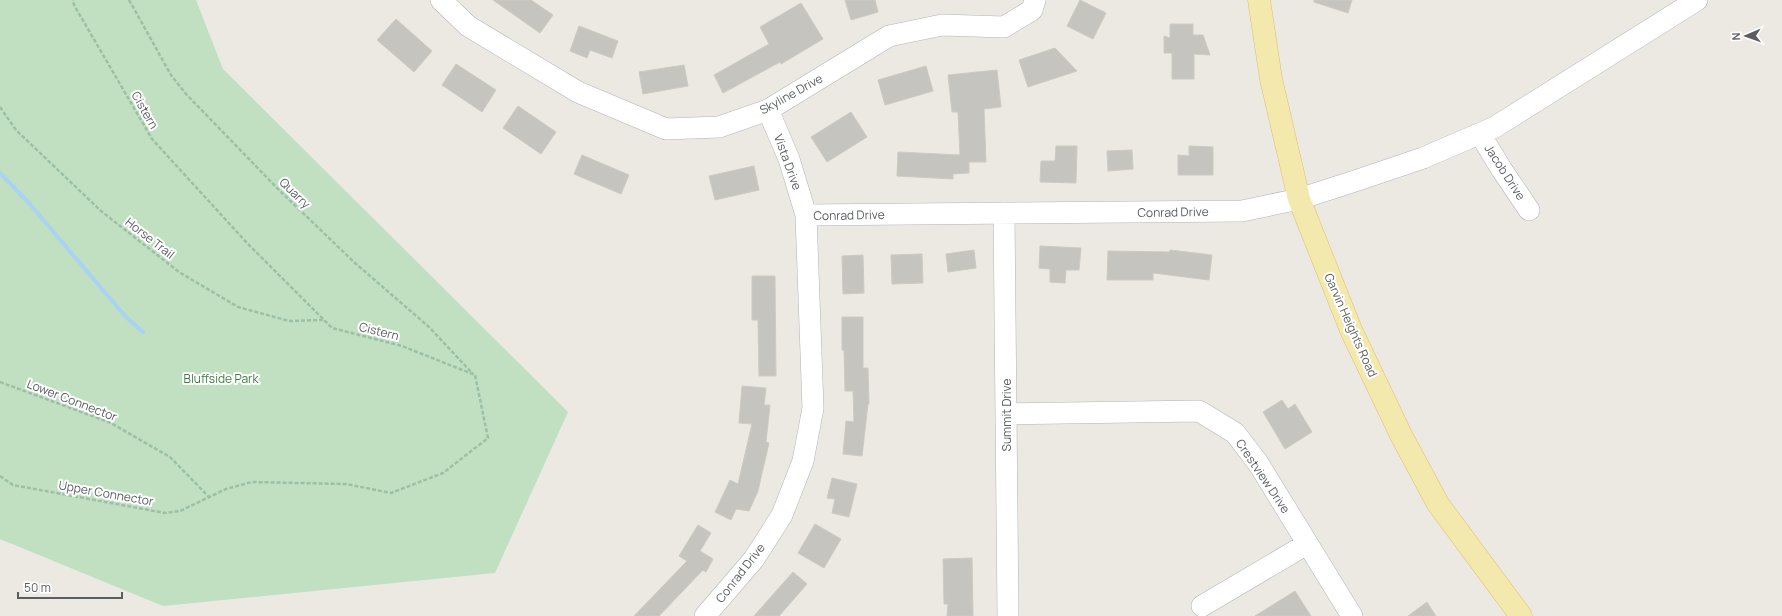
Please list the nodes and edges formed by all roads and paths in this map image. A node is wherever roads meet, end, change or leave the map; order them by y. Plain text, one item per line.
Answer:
1 (72, 0) edge
2 (129, 0) edge
3 (441, 0) edge
4 (1036, 0) edge
5 (1259, 0) edge
6 (1696, 0) edge
7 (0, 107) edge
8 (768, 110) junction
9 (1480, 134) junction
10 (1299, 199) junction
11 (1529, 210) dead end
12 (1004, 213) junction
13 (806, 215) junction
14 (324, 320) junction
15 (475, 375) junction
16 (0, 382) edge
17 (1006, 414) junction
18 (0, 476) edge
19 (209, 497) junction
20 (1307, 544) junction
21 (1202, 606) dead end
22 (705, 616) edge
23 (1008, 616) edge
24 (1352, 616) edge
25 (1521, 616) edge

1 - 14 path, Cistern
2 - 15 path, Quarry
3 - 8 street, Skyline Drive
4 - 8 street, Skyline Drive
5 - 10 main road, Garvin Heights Road
6 - 9 street, Conrad Drive
7 - 14 path, Horse Trail
8 - 13 street, Vista Drive
9 - 10 street, Conrad Drive
9 - 11 street, Jacob Drive
10 - 12 street, Conrad Drive
10 - 25 main road, Garvin Heights Road
12 - 13 street, Conrad Drive
12 - 17 street, Summit Drive
13 - 22 street, Conrad Drive
14 - 15 path, Cistern
15 - 19 path
16 - 19 path, Lower Connector
17 - 20 street, Crestview Drive
17 - 23 street, Summit Drive
18 - 19 path, Upper Connector
20 - 21 street
20 - 24 street, Crestview Drive

